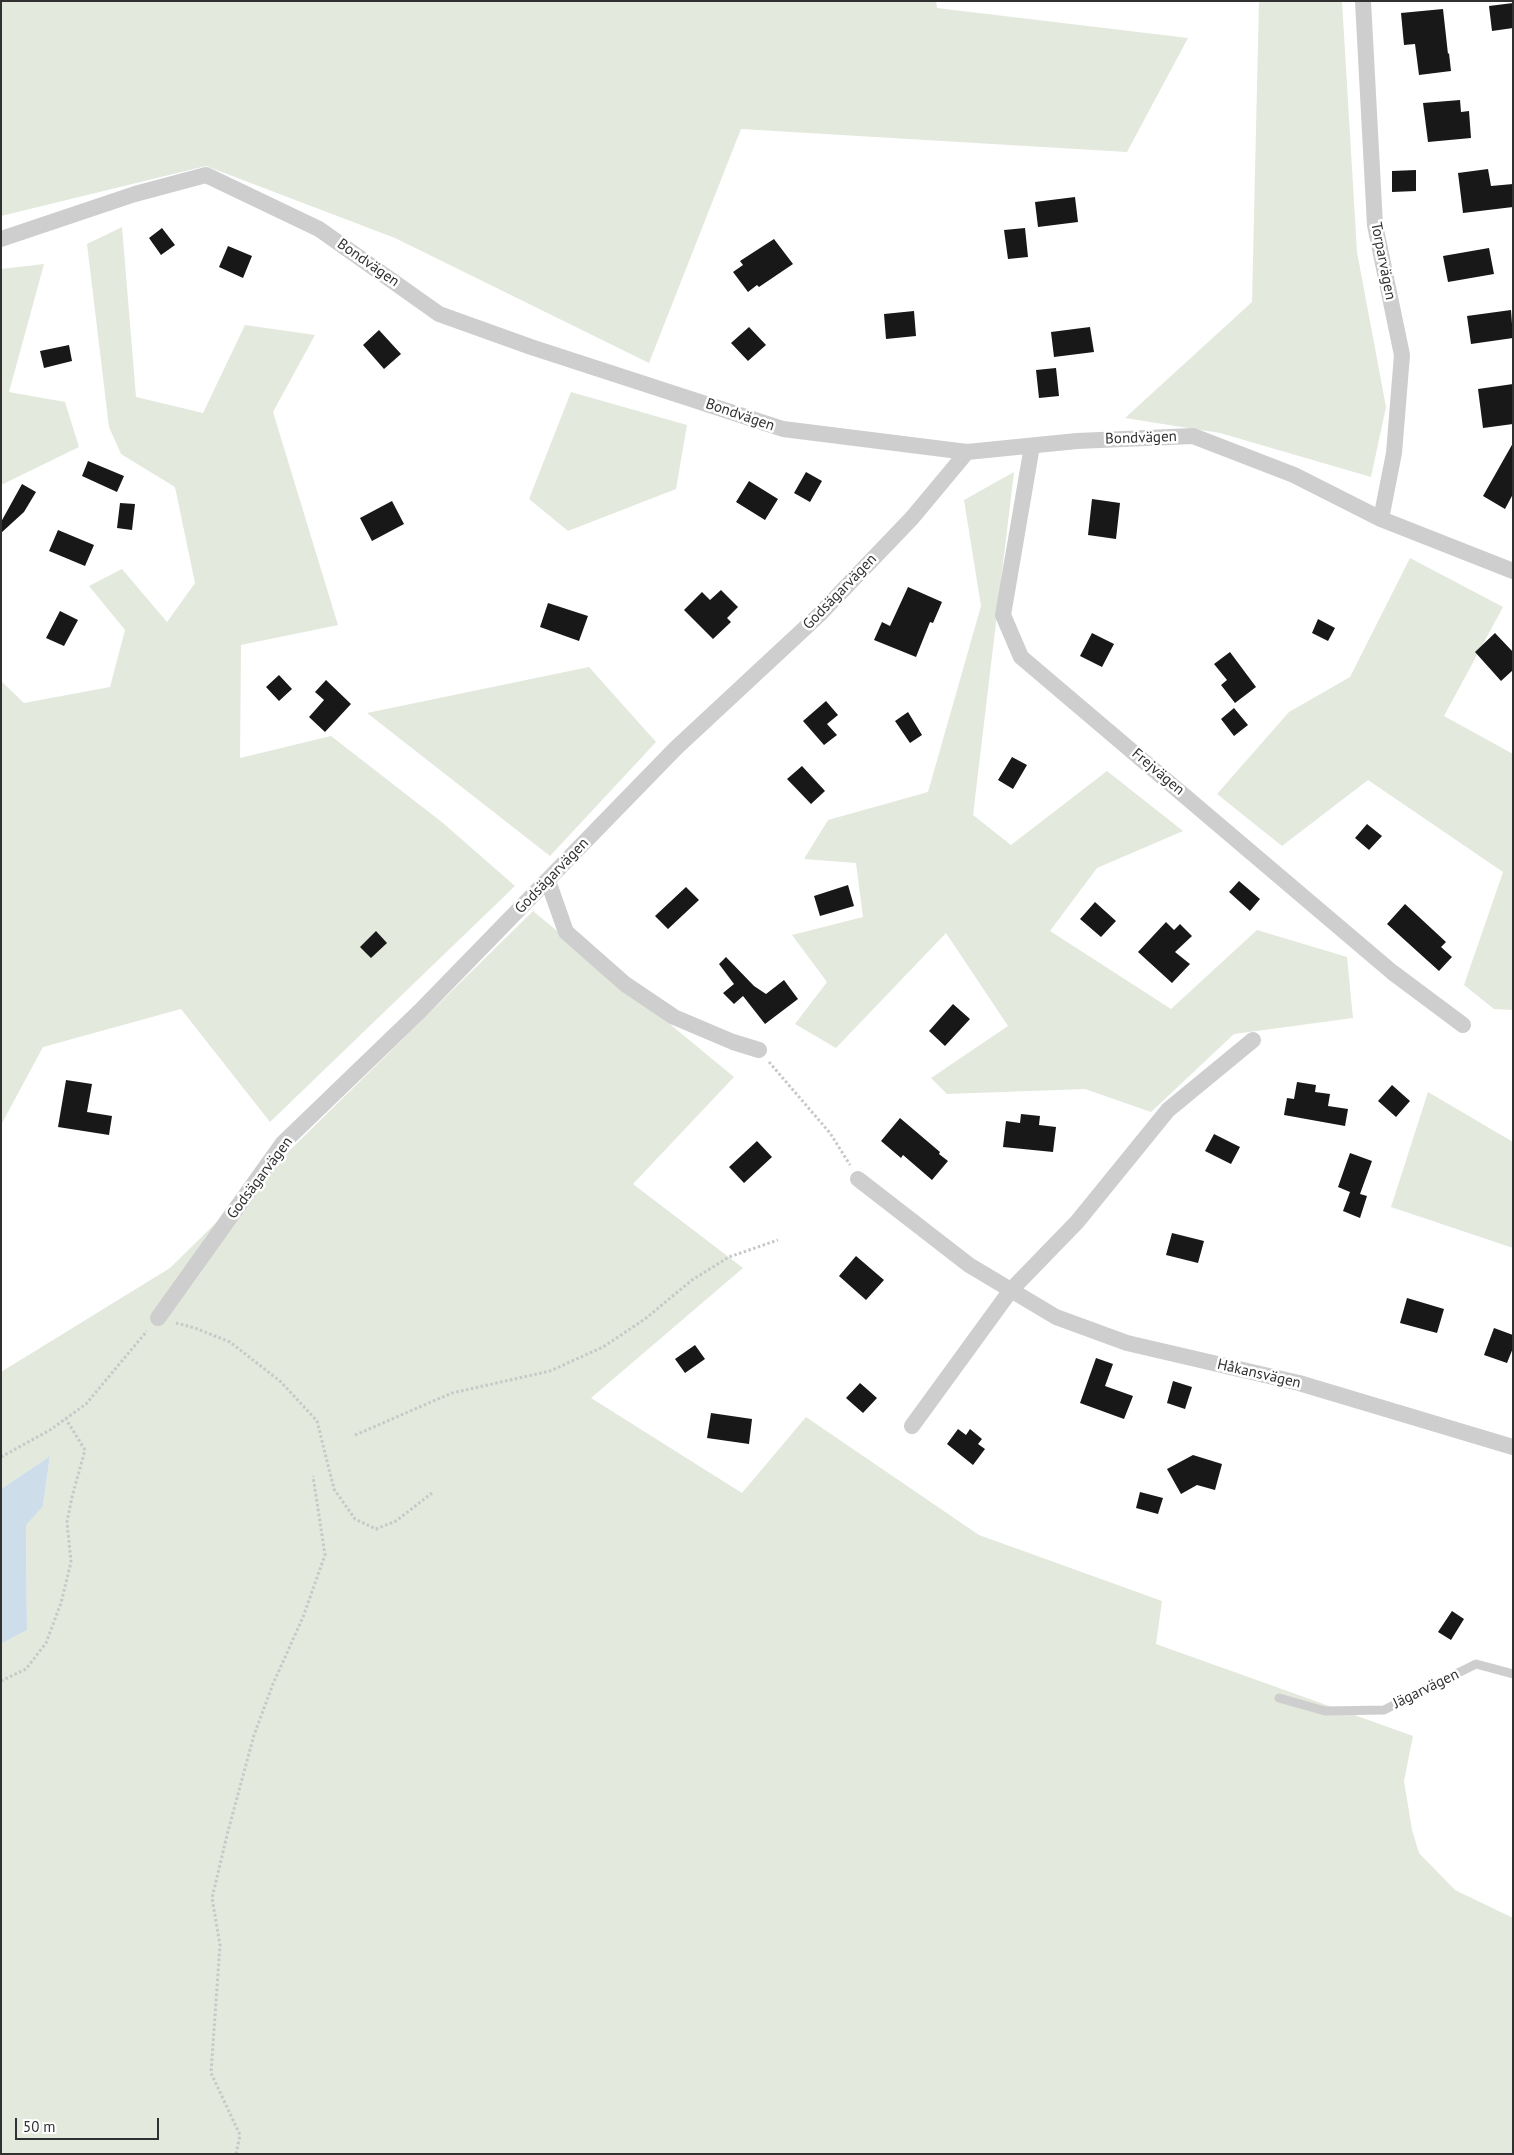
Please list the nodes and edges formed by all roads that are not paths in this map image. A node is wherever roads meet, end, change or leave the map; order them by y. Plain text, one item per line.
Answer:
1 (1363, 1) edge
2 (1, 239) edge
3 (1032, 446) junction
4 (967, 452) junction
5 (1381, 519) junction
6 (1513, 572) edge
7 (548, 881) junction
8 (1463, 1025) dead end
9 (1253, 1040) dead end
10 (759, 1050) road end
11 (858, 1179) road end
12 (1011, 1290) junction
13 (158, 1318) road end
14 (912, 1426) dead end
15 (1513, 1447) edge
16 (1513, 1674) edge
17 (1279, 1698) dead end

1 - 5 street, Torparvägen
2 - 4 street, Bondvägen
3 - 4 street, Bondvägen
3 - 5 street, Bondvägen
3 - 8 street, Frejvägen
4 - 7 street, Godsägarvägen
5 - 6 street, Bondvägen
7 - 10 street
7 - 13 street, Godsägarvägen
9 - 12 street
11 - 12 street, Håkansvägen
12 - 14 street
12 - 15 street, Håkansvägen
16 - 17 lane, Jägarvägen

